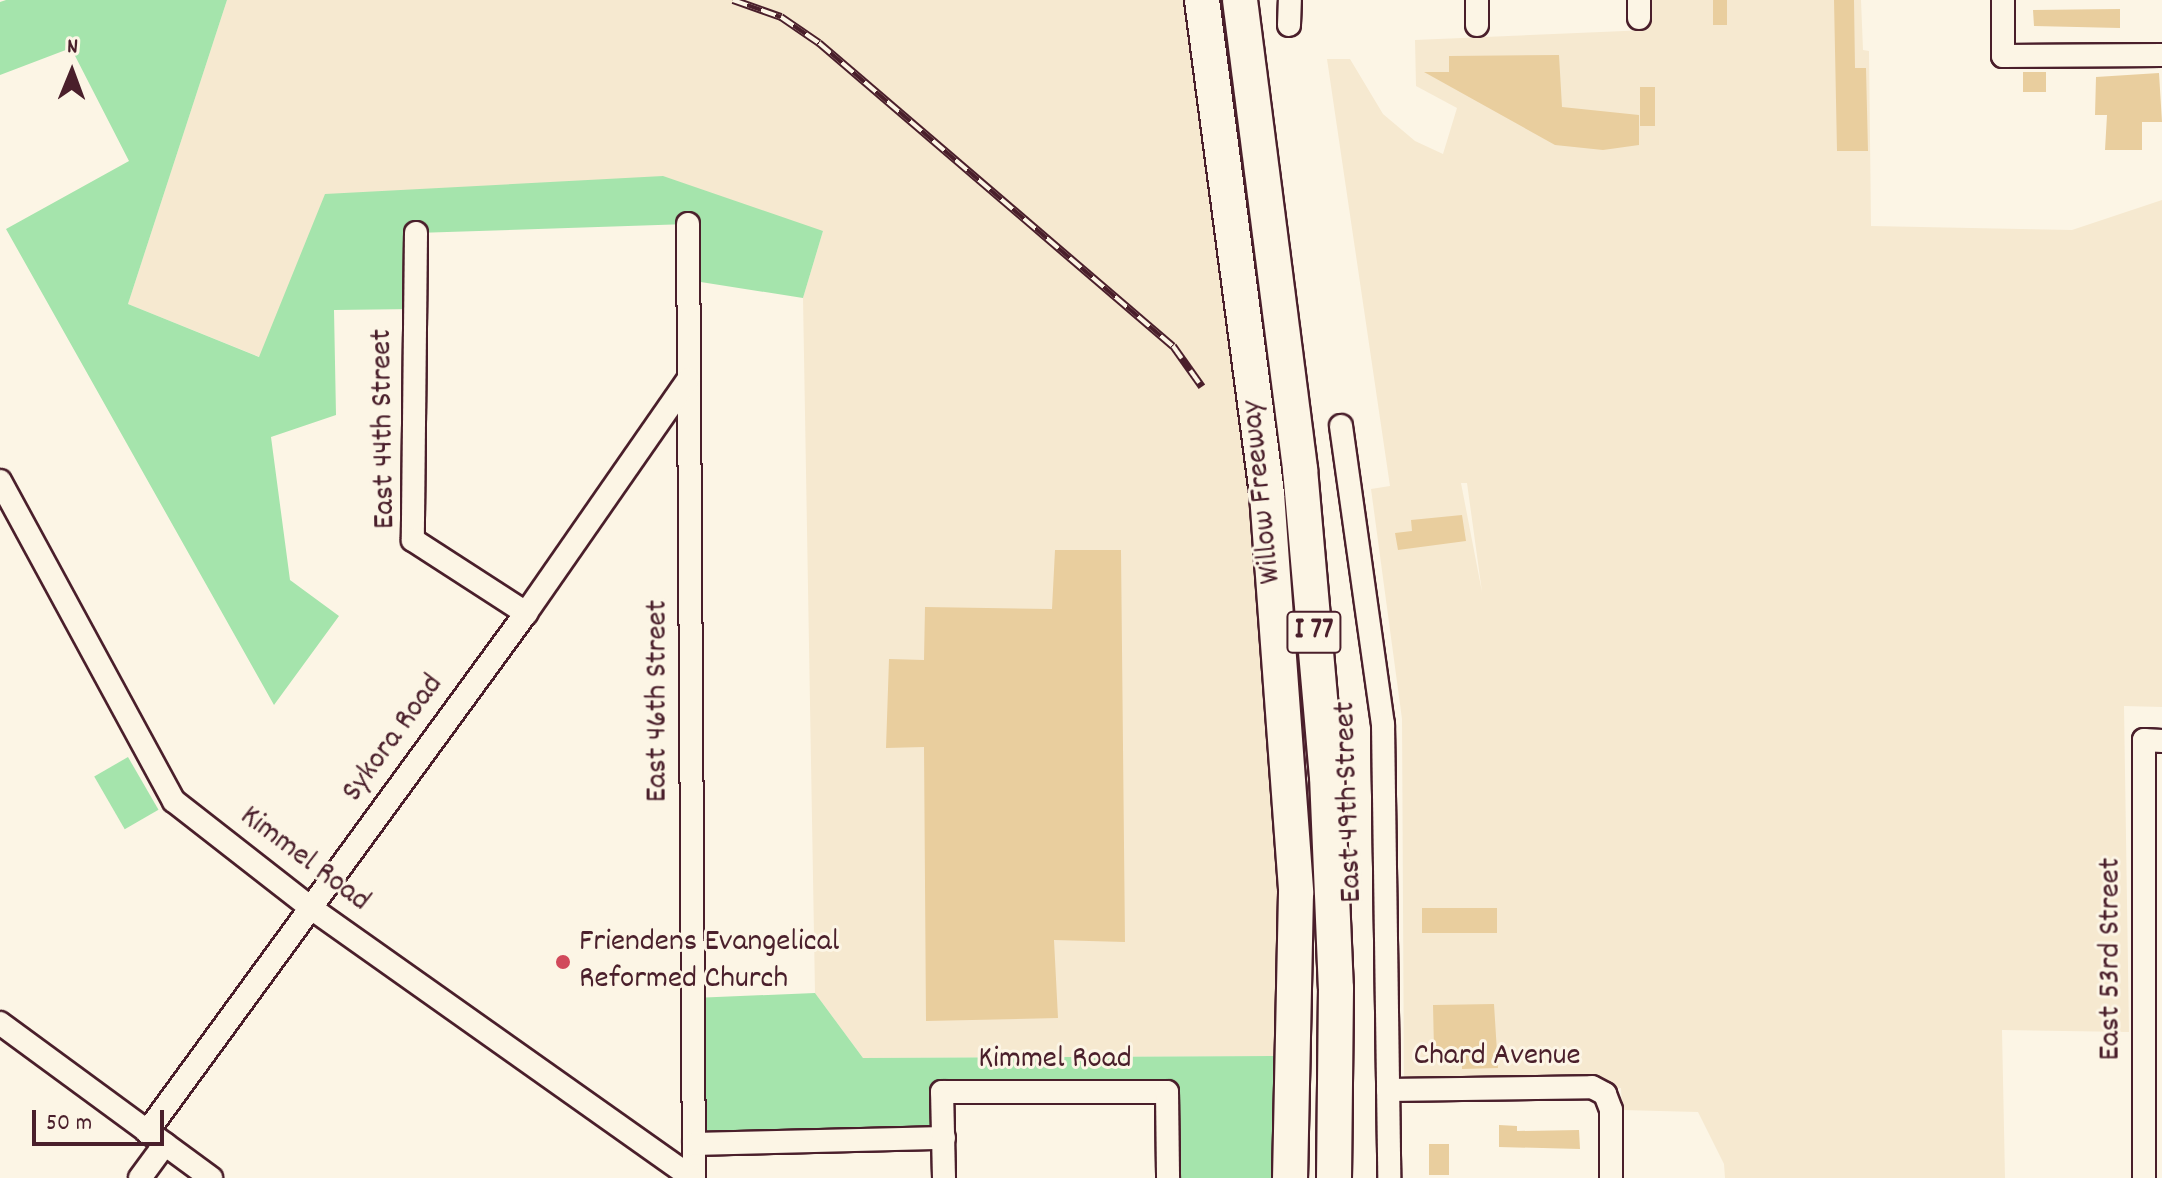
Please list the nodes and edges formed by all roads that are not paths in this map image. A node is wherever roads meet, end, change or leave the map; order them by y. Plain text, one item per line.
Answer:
1 (1290, 0) edge
2 (1477, 0) edge
3 (2003, 0) edge
4 (1203, 4) edge
5 (1242, 16) edge
6 (1289, 25) dead end
7 (1477, 25) dead end
8 (2162, 55) edge
9 (688, 224) dead end
10 (416, 233) dead end
11 (688, 380) junction
12 (1341, 426) dead end
13 (0, 481) edge
14 (526, 613) junction
15 (2153, 740) edge
16 (311, 908) junction
17 (2153, 975) edge
18 (0, 1023) edge
19 (1388, 1090) junction
20 (156, 1138) junction
21 (944, 1138) junction
22 (694, 1144) junction
23 (140, 1178) edge
24 (211, 1178) edge
25 (693, 1178) edge
26 (944, 1178) edge
27 (1168, 1178) edge
28 (1290, 1178) edge
29 (1334, 1178) edge
30 (1389, 1178) edge
31 (1611, 1178) edge
32 (2144, 1178) edge

1 - 6 street
2 - 7 street
3 - 8 street
4 - 28 highway, Willow Freeway / I 77
5 - 29 highway, Willow Freeway / I 77
9 - 11 street, East 46th Street
10 - 14 street, East 44th Street
11 - 14 street, Sykora Road
11 - 22 street, East 46th Street
12 - 19 street, East 49th Street
13 - 16 street, Kimmel Road
14 - 16 street, Sykora Road
15 - 17 street, East 53rd Street
16 - 20 street, Sykora Road
16 - 25 street, Kimmel Road
17 - 32 street, East 53rd Street
18 - 20 street
19 - 30 street, East 49th Street
19 - 31 street, Chard Avenue
20 - 23 street, Sykora Road
20 - 24 street
21 - 22 street
21 - 26 street
21 - 27 street, Kimmel Road
22 - 25 street, East 46th Street

